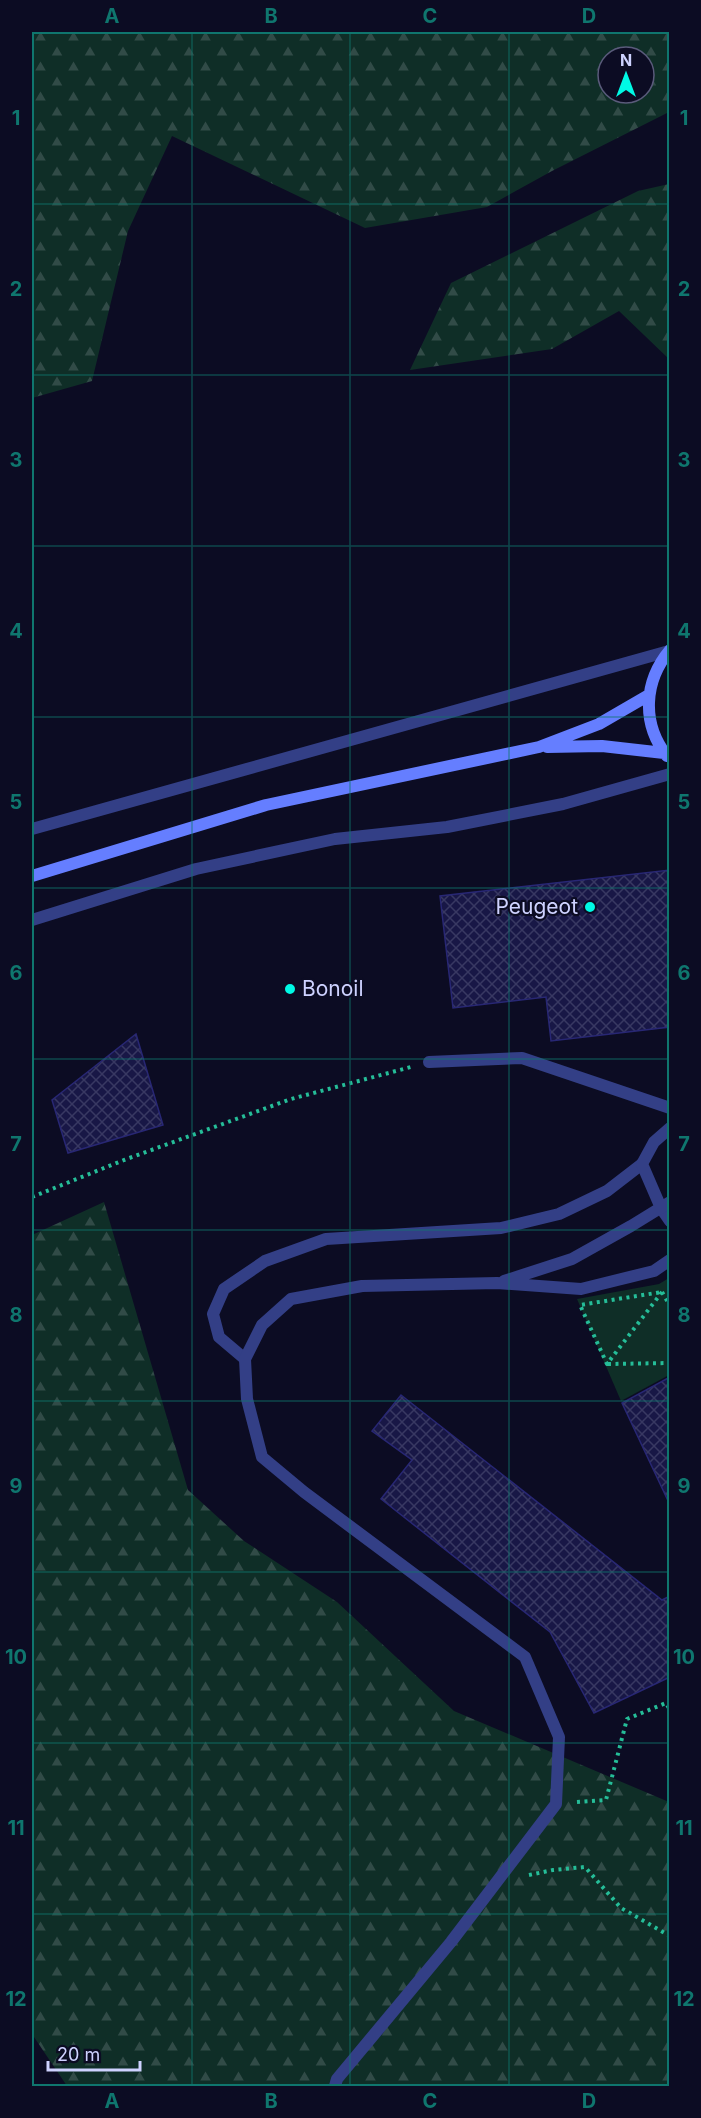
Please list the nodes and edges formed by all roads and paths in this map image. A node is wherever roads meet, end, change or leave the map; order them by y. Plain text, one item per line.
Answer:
1 (669, 651) edge
2 (649, 695) junction
3 (539, 747) junction
4 (667, 756) edge
5 (669, 774) edge
6 (32, 829) edge
7 (32, 876) edge
8 (32, 920) edge
9 (429, 1062) joint
10 (669, 1107) edge
11 (669, 1128) edge
12 (642, 1164) junction
13 (32, 1197) edge
14 (665, 1205) edge
15 (669, 1221) edge
16 (669, 1260) edge
17 (497, 1283) junction
18 (662, 1292) junction
19 (669, 1306) edge
20 (245, 1359) junction
21 (669, 1363) edge
22 (607, 1364) junction
23 (669, 1710) edge
24 (556, 1804) junction
25 (496, 1882) junction
26 (669, 1936) edge
27 (335, 2086) edge

1 - 2 main road
1 - 6 street
2 - 3 main road
2 - 4 main road
3 - 4 main road
3 - 7 main road
5 - 8 street
9 - 10 street
9 - 13 path
11 - 12 street
12 - 14 street
12 - 20 street
14 - 15 street
14 - 17 street
16 - 17 street
17 - 20 street
18 - 19 path
18 - 22 path
18 - 22 path
20 - 24 street
21 - 22 path
23 - 24 path
24 - 25 street
25 - 26 path
25 - 27 street

